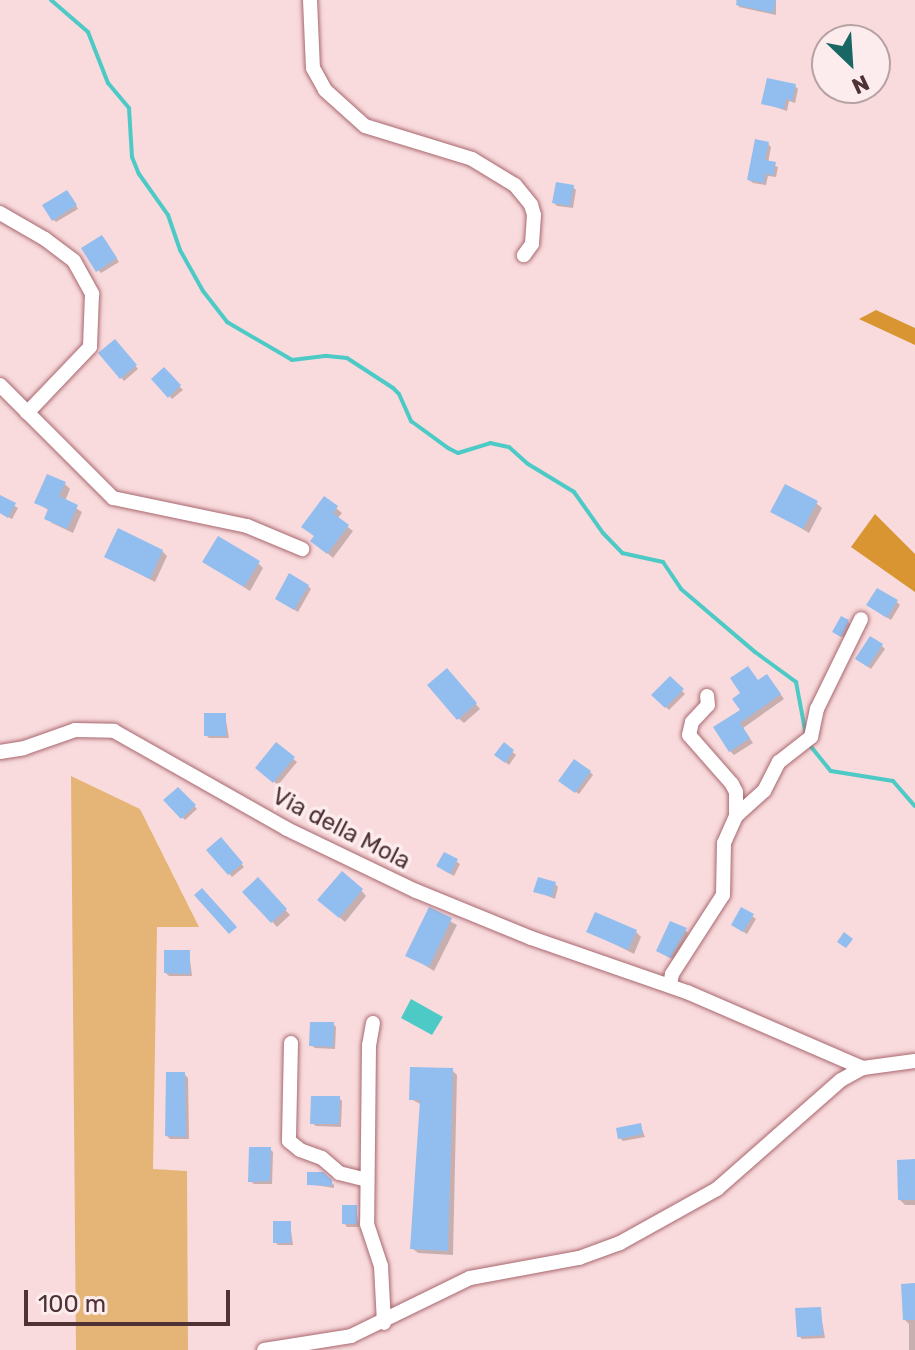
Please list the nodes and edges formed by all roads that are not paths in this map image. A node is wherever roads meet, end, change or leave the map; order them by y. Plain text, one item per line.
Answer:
1 (310, 0) edge
2 (0, 213) edge
3 (524, 255) dead end
4 (0, 385) edge
5 (27, 413) junction
6 (302, 549) dead end
7 (861, 619) dead end
8 (707, 696) dead end
9 (0, 752) edge
10 (736, 816) junction
11 (670, 985) junction
12 (373, 1023) dead end
13 (291, 1043) dead end
14 (915, 1061) edge
15 (863, 1068) junction
16 (367, 1180) junction
17 (384, 1323) junction
18 (264, 1350) edge

1 - 3 street
2 - 5 street
4 - 5 street
5 - 6 street
7 - 10 street
8 - 10 street
9 - 11 street, Via della Mola
10 - 11 street
11 - 15 street, Via della Mola
12 - 16 street
13 - 16 street
14 - 15 street
15 - 17 street
16 - 17 street
17 - 18 street

